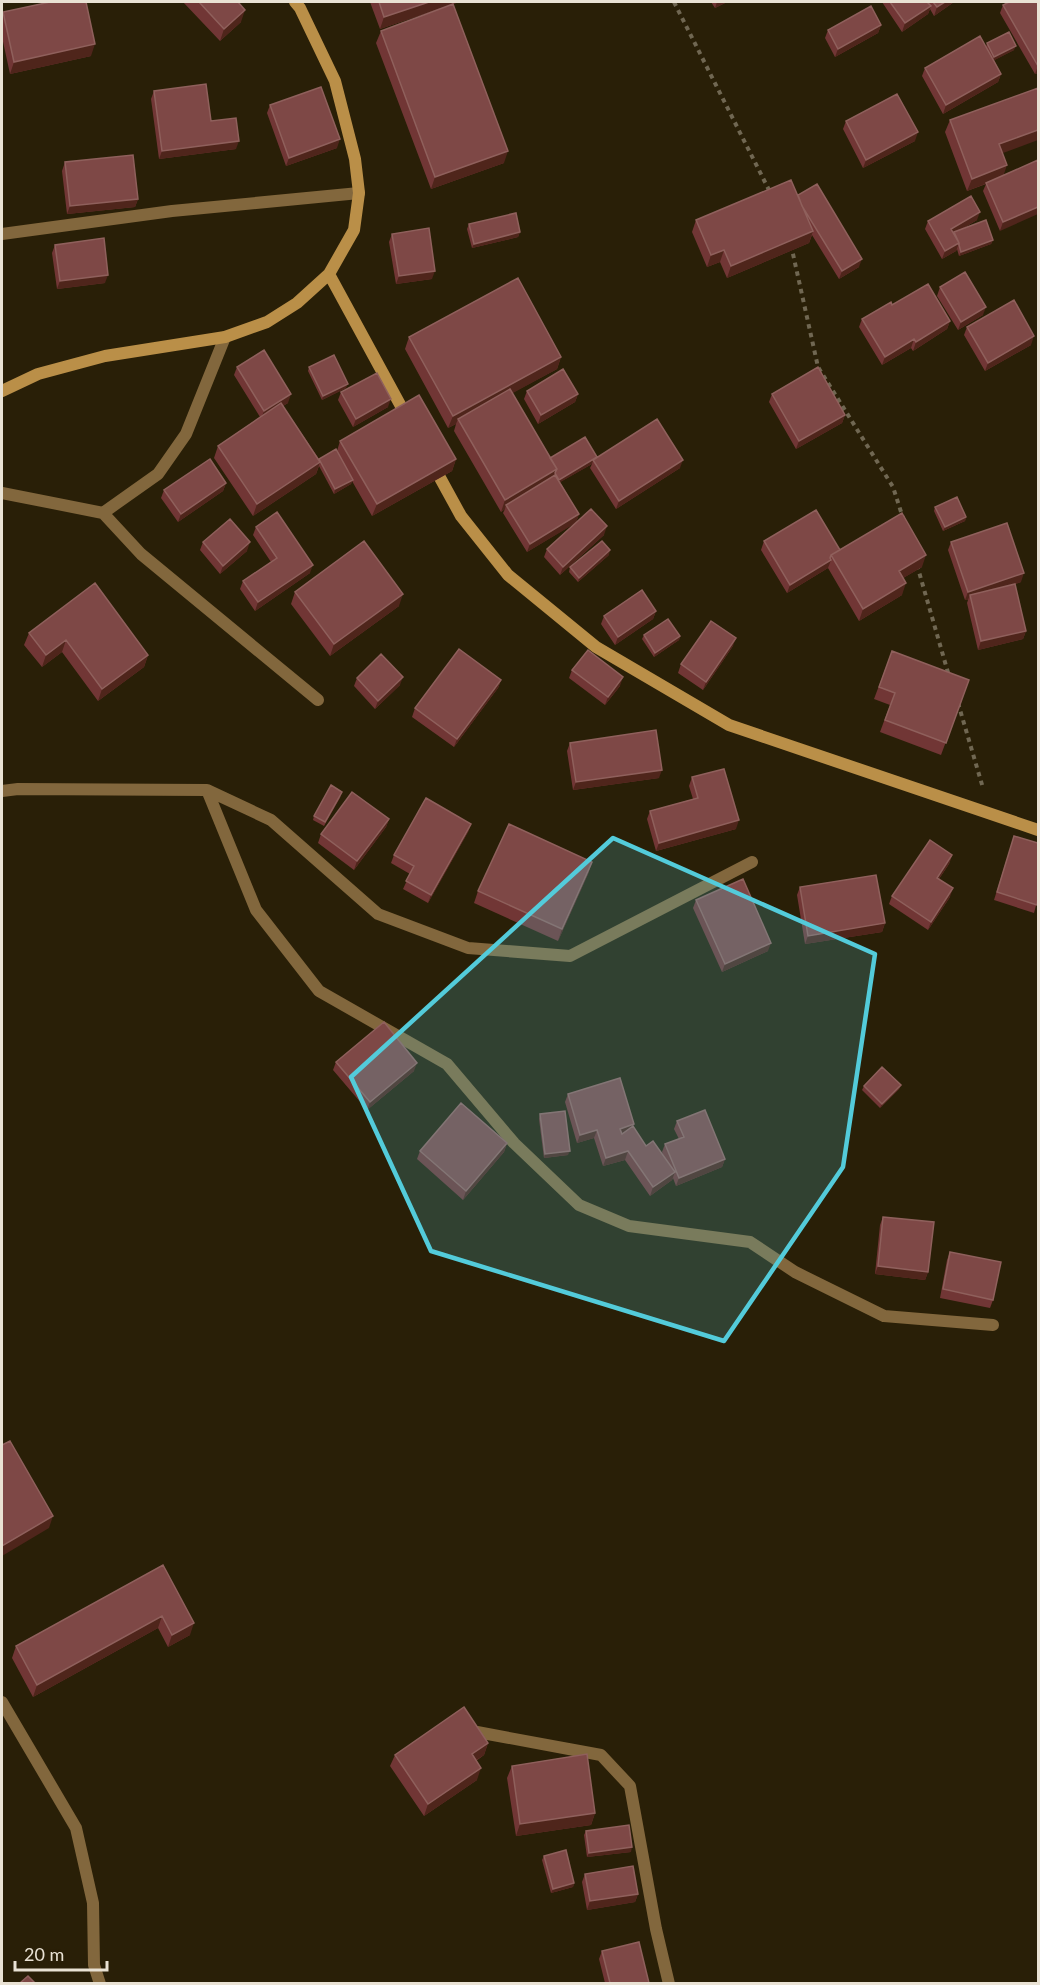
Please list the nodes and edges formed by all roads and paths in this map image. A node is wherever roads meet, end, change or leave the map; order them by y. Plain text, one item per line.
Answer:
1 (295, 2) edge
2 (674, 2) edge
3 (359, 193) junction
4 (775, 202) edge
5 (2, 234) edge
6 (788, 234) edge
7 (328, 274) junction
8 (225, 337) junction
9 (2, 391) edge
10 (415, 432) edge
11 (427, 453) edge
12 (2, 494) edge
13 (103, 513) junction
14 (903, 521) edge
15 (913, 555) edge
16 (950, 678) edge
17 (318, 700) dead end
18 (957, 701) edge
19 (207, 790) junction
20 (2, 791) edge
21 (990, 813) junction
22 (1038, 830) edge
23 (752, 862) dead end
24 (993, 1325) dead end
25 (2, 1702) edge
26 (477, 1732) edge
27 (100, 1983) edge
28 (669, 1983) edge

1 - 3 street
2 - 4 path
3 - 5 street
3 - 7 street
6 - 14 path
7 - 8 street
7 - 10 street
8 - 9 street
8 - 13 street
11 - 21 street
12 - 13 street
13 - 17 street
15 - 16 path
18 - 21 path
19 - 20 street
19 - 23 street
19 - 24 street
21 - 22 street
25 - 27 street
26 - 28 street

